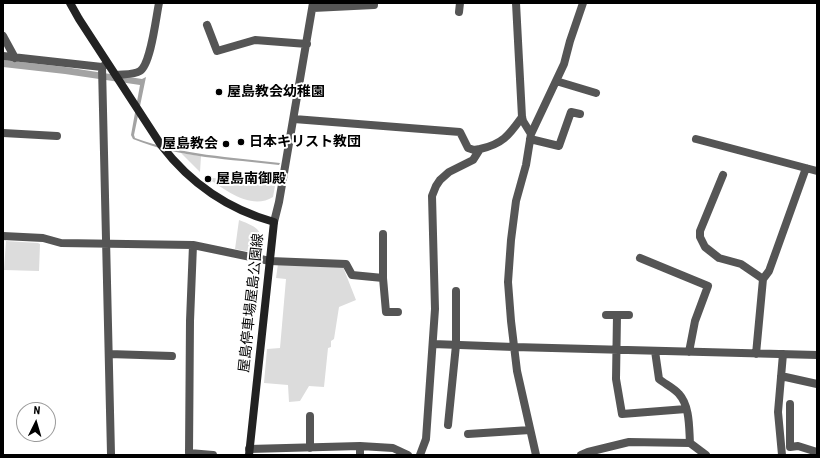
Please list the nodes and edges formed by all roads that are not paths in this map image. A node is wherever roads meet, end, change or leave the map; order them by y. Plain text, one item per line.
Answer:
1 (70, 3) edge
2 (159, 3) edge
3 (374, 3) edge
4 (460, 3) edge
5 (516, 3) edge
6 (583, 3) edge
7 (313, 5) edge
8 (460, 12) dead end
9 (207, 25) dead end
10 (3, 36) edge
11 (307, 44) junction
12 (3, 56) edge
13 (16, 58) junction
14 (105, 65) junction
15 (116, 75) junction
16 (556, 81) junction
17 (596, 93) dead end
18 (580, 114) dead end
19 (522, 118) junction
20 (294, 119) junction
21 (3, 133) edge
22 (57, 136) dead end
23 (531, 136) junction
24 (696, 139) dead end
25 (480, 149) junction
26 (806, 168) junction
27 (817, 170) edge
28 (723, 175) dead end
29 (274, 222) junction
30 (383, 234) dead end
31 (3, 236) edge
32 (106, 244) junction
33 (193, 245) junction
34 (640, 258) dead end
35 (270, 261) junction
36 (383, 278) junction
37 (763, 279) junction
38 (456, 291) dead end
39 (398, 312) dead end
40 (606, 315) dead end
41 (617, 315) junction
42 (629, 315) dead end
43 (433, 344) junction
44 (456, 345) junction
45 (514, 347) junction
46 (616, 350) junction
47 (655, 351) junction
48 (689, 352) junction
49 (109, 354) junction
50 (756, 354) junction
51 (783, 354) junction
52 (172, 356) dead end
53 (817, 356) edge
54 (781, 376) junction
55 (817, 384) edge
56 (790, 404) dead end
57 (686, 409) junction
58 (310, 416) dead end
59 (448, 425) dead end
60 (530, 430) junction
61 (468, 434) dead end
62 (690, 443) junction
63 (360, 446) junction
64 (310, 448) junction
65 (791, 451) edge
66 (249, 452) edge
67 (781, 452) edge
68 (817, 452) edge
69 (111, 454) dead end
70 (213, 455) edge
71 (360, 455) edge
72 (408, 455) edge
73 (420, 455) edge
74 (536, 455) edge
75 (581, 455) edge
76 (706, 455) edge

1 - 14 main road, 屋島停車場屋島公園線
2 - 15 street
3 - 7 street
4 - 8 street
5 - 19 street
6 - 16 street
7 - 11 street
9 - 11 street
10 - 13 street
11 - 20 street
12 - 13 street
13 - 14 street
14 - 15 main road, 屋島停車場屋島公園線
14 - 32 street
15 - 29 main road, 屋島停車場屋島公園線
16 - 17 street
16 - 23 street
18 - 23 street
19 - 23 street
19 - 25 street
20 - 25 street
20 - 29 street
21 - 22 street
23 - 45 street
24 - 26 street
25 - 43 street
26 - 27 street
26 - 37 street
28 - 37 street
29 - 35 main road, 屋島停車場屋島公園線
30 - 36 street
31 - 32 street
32 - 33 street
32 - 49 street
33 - 35 street
33 - 70 street
34 - 48 street
35 - 36 street
35 - 66 main road, 屋島停車場屋島公園線
36 - 39 street
37 - 50 street
38 - 44 street
40 - 41 street
41 - 42 street
41 - 46 street
43 - 44 street
43 - 73 street
44 - 45 street
44 - 59 street
45 - 46 street
45 - 60 street
46 - 47 street
46 - 57 street
47 - 48 street
47 - 57 street
48 - 50 street
49 - 52 street
49 - 69 street
50 - 51 street
51 - 53 street
51 - 54 street
54 - 55 street
54 - 67 street
56 - 65 street
57 - 62 street
58 - 64 street
60 - 61 street
60 - 74 street
62 - 75 street
62 - 76 street
63 - 64 street
63 - 71 street
63 - 72 street
64 - 66 street
65 - 67 street
65 - 68 street

